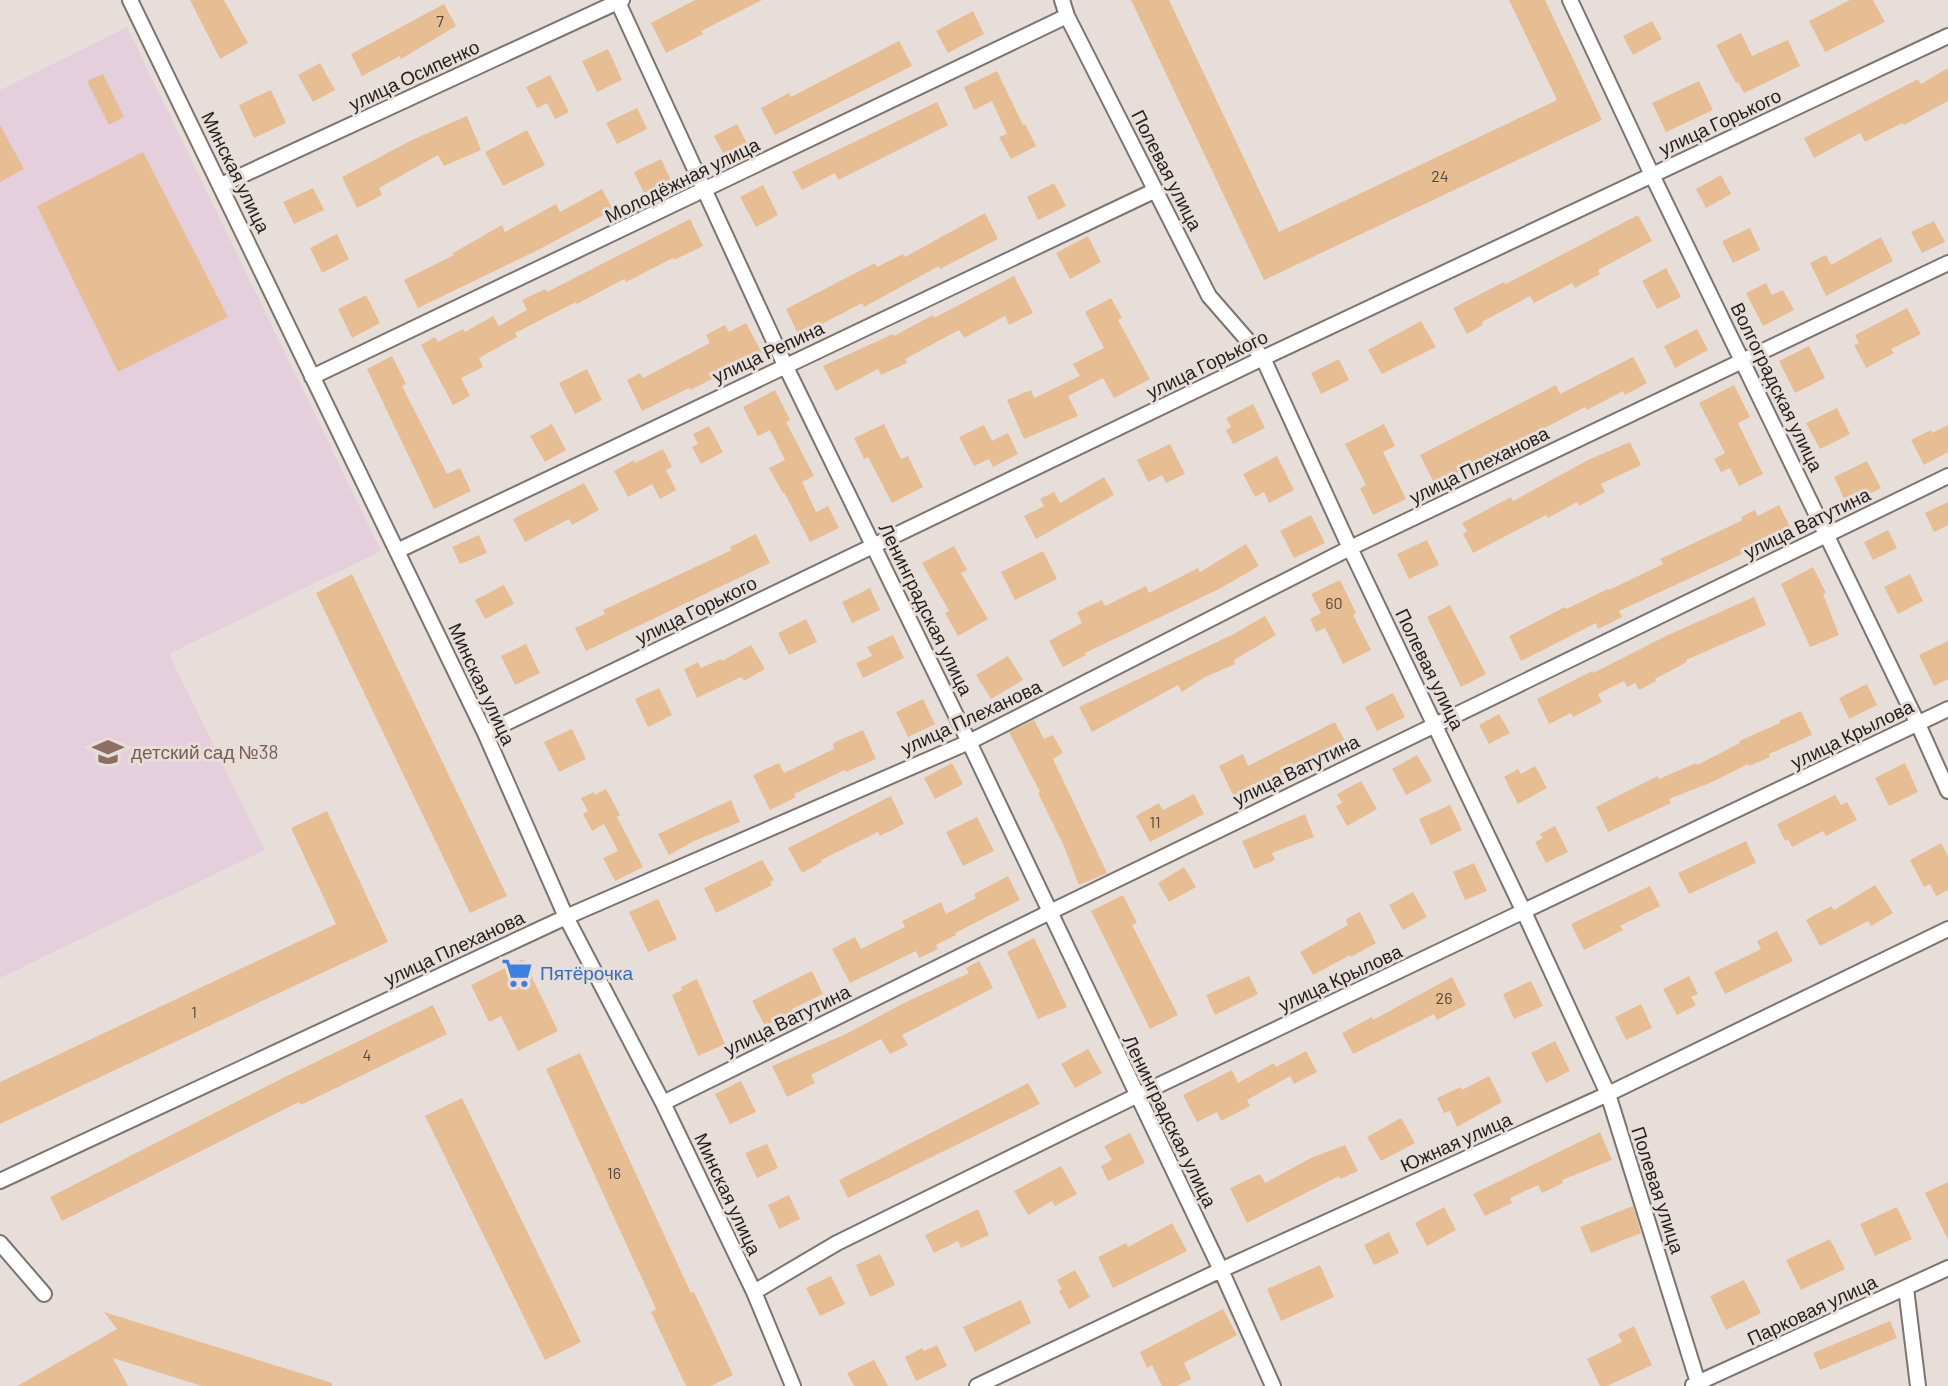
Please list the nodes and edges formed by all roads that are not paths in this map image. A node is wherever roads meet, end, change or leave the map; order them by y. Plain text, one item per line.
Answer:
1 (130, 0) edge
2 (1062, 0) edge
3 (1570, 0) edge
4 (619, 1) edge
5 (1067, 16) junction
6 (1948, 36) edge
7 (1652, 175) junction
8 (221, 185) junction
9 (1156, 190) junction
10 (703, 191) junction
11 (1948, 263) edge
12 (1263, 358) junction
13 (1743, 360) junction
14 (785, 365) junction
15 (312, 377) junction
16 (1948, 476) edge
17 (1825, 535) junction
18 (874, 546) junction
19 (1350, 548) junction
20 (397, 551) junction
21 (1948, 709) edge
22 (1436, 724) junction
23 (1918, 724) junction
24 (485, 733) junction
25 (969, 742) junction
26 (1948, 792) edge
27 (1050, 912) junction
28 (1524, 912) junction
29 (566, 917) junction
30 (1948, 929) edge
31 (1608, 1094) junction
32 (1136, 1096) junction
33 (663, 1102) junction
34 (0, 1181) edge
35 (0, 1243) edge
36 (1948, 1268) edge
37 (1221, 1270) junction
38 (1906, 1288) junction
39 (754, 1292) junction
40 (44, 1294) dead end
41 (1697, 1385) edge
42 (793, 1386) edge
43 (977, 1386) edge
44 (1273, 1386) edge
45 (1918, 1386) edge

1 - 8 street, Минская улица
2 - 5 street, Полевая улица
3 - 7 street, Волгоградская улица
4 - 8 street, улица Осипенко
4 - 10 street, Ленинградская улица
5 - 9 street, Полевая улица
5 - 10 street, Молодёжная улица
6 - 7 street, улица Горького
7 - 12 street, улица Горького
7 - 13 street, Волгоградская улица
8 - 15 street, Минская улица
9 - 12 street, Полевая улица
9 - 14 street, улица Репина
10 - 14 street, Ленинградская улица
10 - 15 street, Молодёжная улица
11 - 13 street, улица Плеханова
12 - 18 street, улица Горького
12 - 19 street, Полевая улица
13 - 17 street, Волгоградская улица
13 - 19 street, улица Плеханова
14 - 18 street, Ленинградская улица
14 - 20 street, улица Репина
15 - 20 street, Минская улица
16 - 17 street, улица Ватутина
17 - 22 street, улица Ватутина
17 - 23 street, Волгоградская улица
18 - 24 street, улица Горького
18 - 25 street, Ленинградская улица
19 - 22 street, Полевая улица
19 - 25 street, улица Плеханова
20 - 24 street, Минская улица
21 - 23 street, улица Крылова
22 - 27 street, улица Ватутина
22 - 28 street, Полевая улица
23 - 26 street, Волгоградская улица
23 - 28 street, улица Крылова
24 - 29 street, Минская улица
25 - 27 street, Ленинградская улица
25 - 29 street, улица Плеханова
27 - 32 street, Ленинградская улица
27 - 33 street, улица Ватутина
28 - 31 street, Полевая улица
28 - 32 street, улица Крылова
29 - 33 street, Минская улица
29 - 34 street, улица Плеханова
30 - 31 street, Южная улица
31 - 37 street, Южная улица
31 - 41 street, Полевая улица
32 - 37 street, Ленинградская улица
32 - 39 street, улица Крылова
33 - 39 street, Минская улица
35 - 40 street
36 - 38 street, Парковая улица
37 - 43 street, Южная улица
37 - 44 street, Ленинградская улица
38 - 41 street, Парковая улица
38 - 45 street
39 - 42 street, Минская улица

